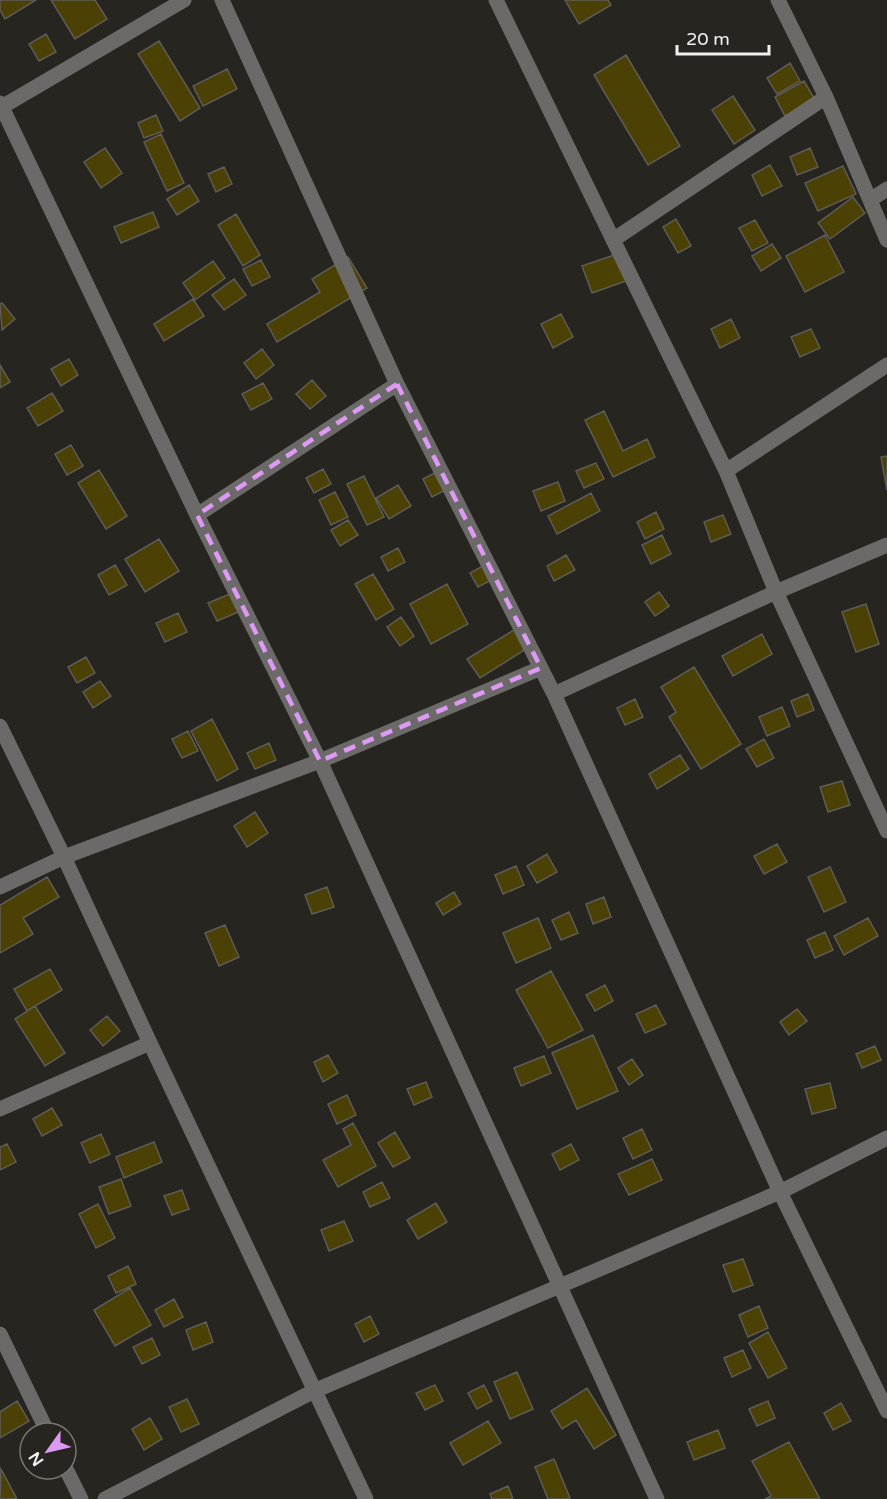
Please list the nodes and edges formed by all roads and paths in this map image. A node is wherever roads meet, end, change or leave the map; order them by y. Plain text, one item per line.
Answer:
1 (184, 0) edge
2 (222, 0) edge
3 (496, 0) edge
4 (778, 0) edge
5 (826, 97) junction
6 (1, 106) edge
7 (887, 189) edge
8 (870, 200) junction
9 (613, 240) junction
10 (887, 240) edge
11 (887, 365) edge
12 (397, 384) junction
13 (726, 471) junction
14 (197, 515) junction
15 (887, 545) edge
16 (776, 591) junction
17 (541, 668) junction
18 (554, 694) junction
19 (0, 726) edge
20 (320, 761) junction
21 (887, 831) edge
22 (64, 856) junction
23 (0, 887) edge
24 (150, 1043) junction
25 (0, 1109) edge
26 (887, 1138) edge
27 (780, 1192) junction
28 (559, 1286) junction
29 (0, 1334) edge
30 (314, 1390) junction
31 (887, 1411) edge
32 (42, 1421) edge
33 (72, 1481) edge
34 (81, 1499) edge
35 (105, 1499) edge
36 (366, 1499) edge
37 (657, 1499) edge

1 - 6 street
2 - 12 street
3 - 9 street
4 - 5 street
5 - 8 street
5 - 9 street
6 - 14 street
7 - 8 street
8 - 10 street
9 - 13 street
11 - 13 street
12 - 14 street
12 - 17 street
13 - 16 street
14 - 20 street
15 - 16 street
16 - 18 street
16 - 21 street
17 - 18 street
17 - 20 street
18 - 27 street
19 - 22 street
20 - 22 street
20 - 28 street
22 - 23 street
22 - 24 street
24 - 25 street
24 - 30 street
26 - 27 street
27 - 28 street
27 - 31 street
28 - 30 street
28 - 37 street
29 - 32 street
30 - 35 street
30 - 36 street
33 - 34 street

